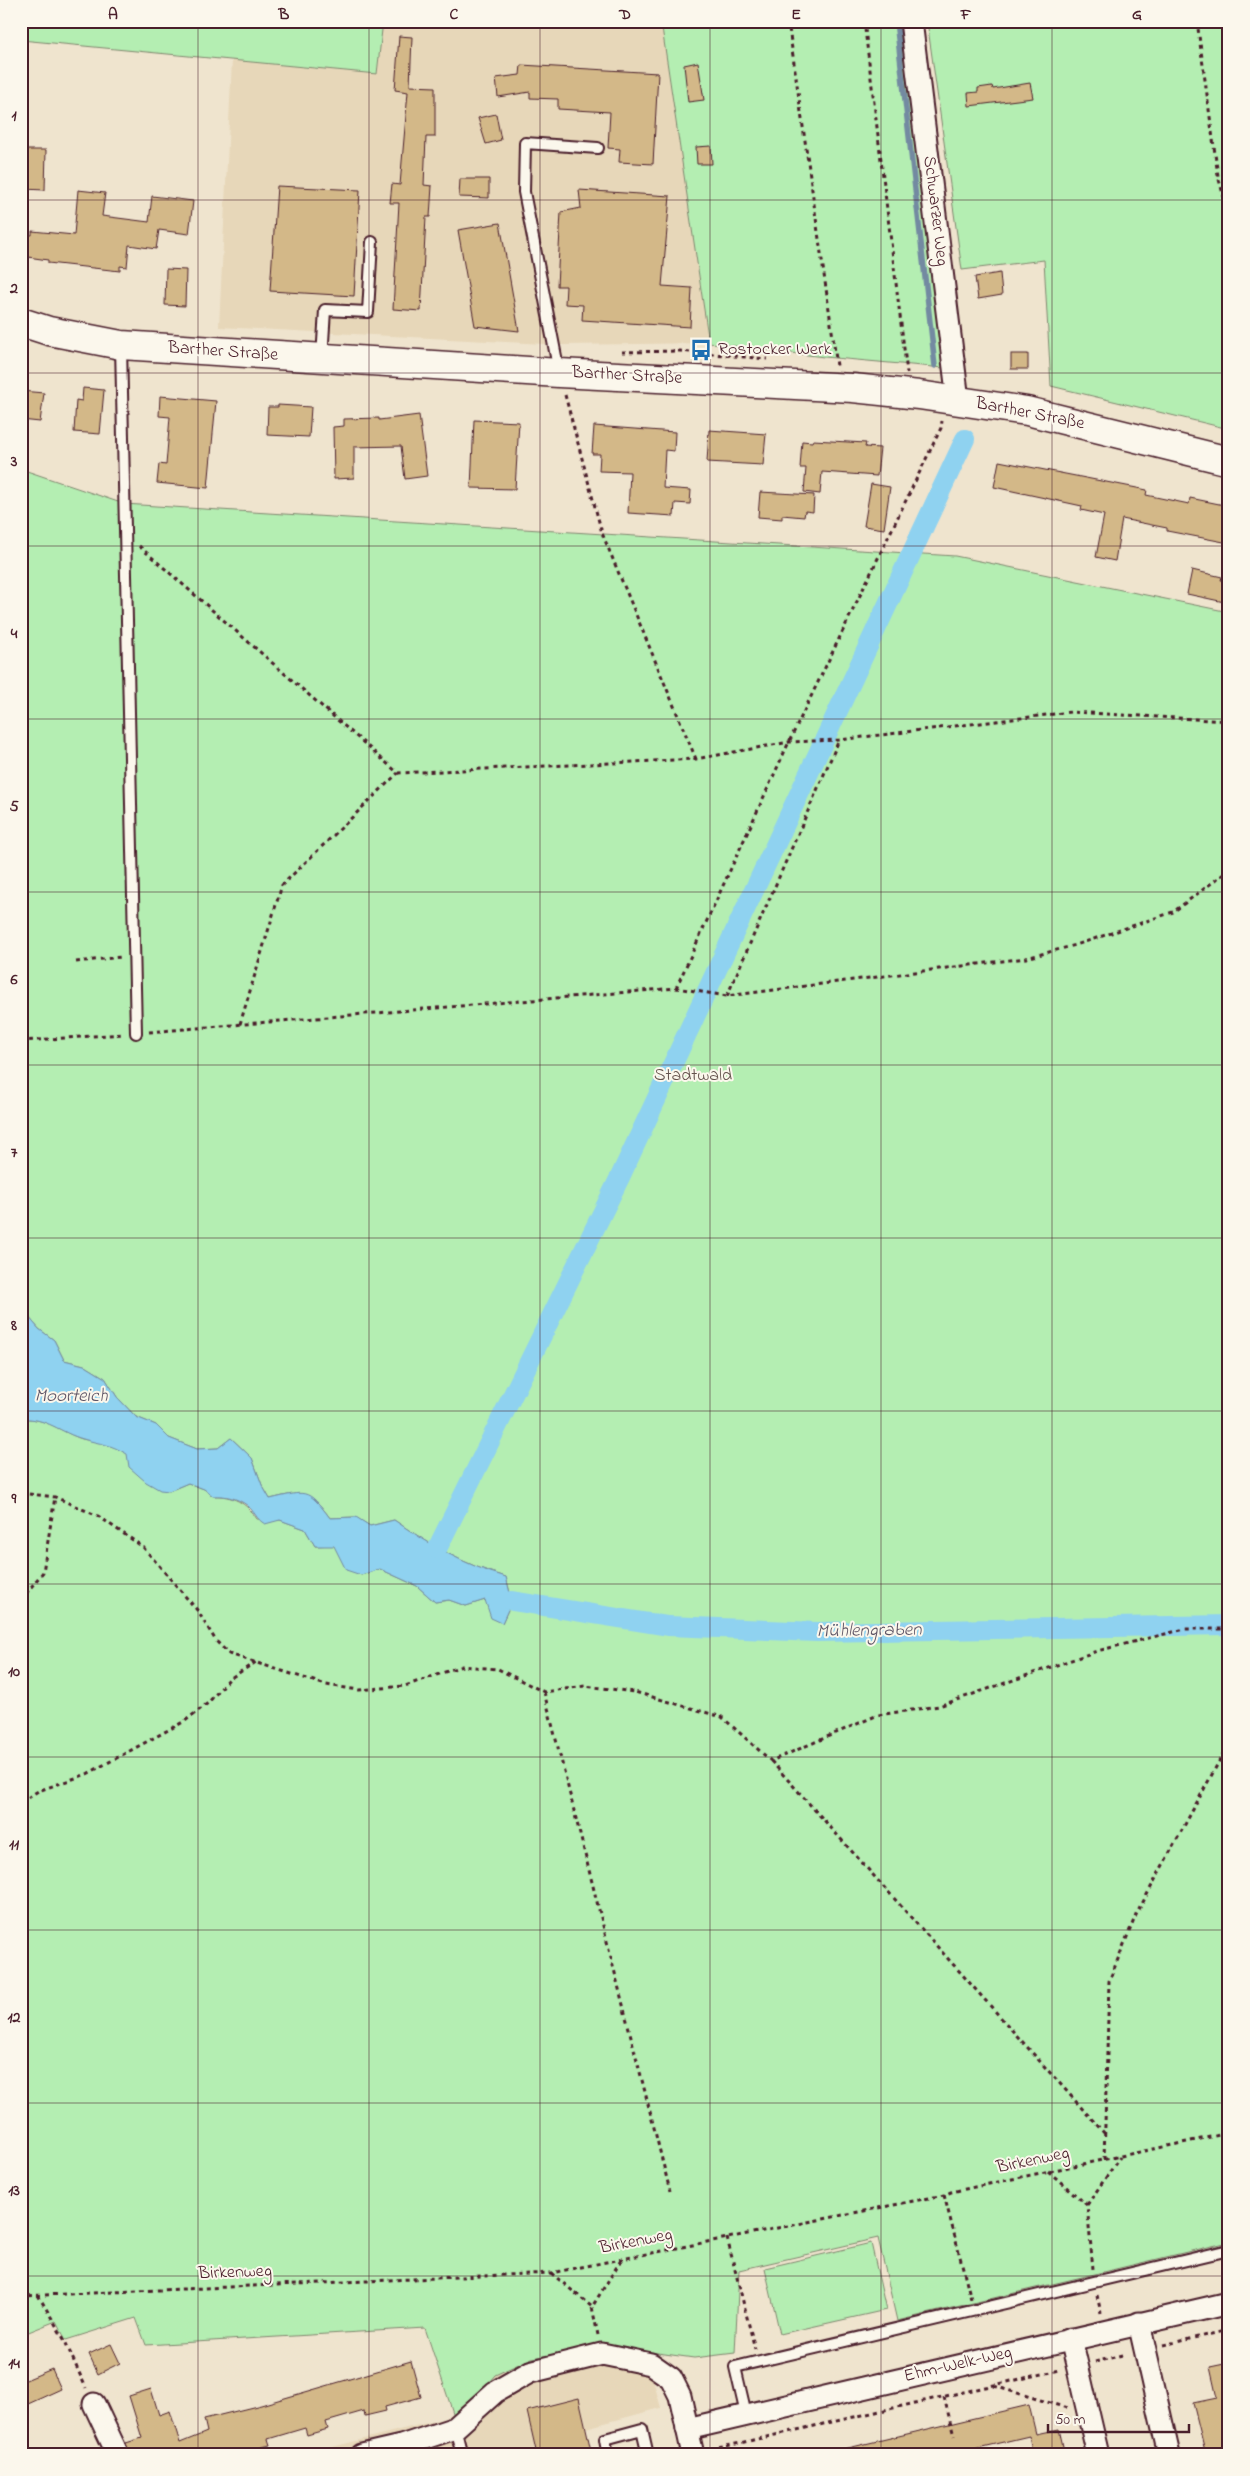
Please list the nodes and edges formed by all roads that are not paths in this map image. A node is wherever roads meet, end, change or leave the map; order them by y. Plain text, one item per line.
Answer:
1 (911, 21) edge
2 (598, 148) dead end
3 (372, 242) dead end
4 (21, 322) edge
5 (121, 345) junction
6 (322, 359) junction
7 (559, 373) junction
8 (952, 399) junction
9 (1229, 461) edge
10 (136, 1033) road end
11 (1229, 2250) edge
12 (1229, 2303) edge
13 (1139, 2323) junction
14 (1071, 2339) junction
15 (94, 2404) road end
16 (746, 2414) junction
17 (455, 2428) junction
18 (687, 2429) junction
19 (118, 2455) edge
20 (362, 2455) edge
21 (462, 2455) edge
22 (608, 2455) edge
23 (648, 2455) edge
24 (693, 2455) edge
25 (1098, 2455) edge
26 (1169, 2455) edge

1 - 8 street, Schwarzer Weg
2 - 7 lane
3 - 6 lane
4 - 5 street, Barther Straße
5 - 6 street, Barther Straße
5 - 10 lane
6 - 7 street, Barther Straße
7 - 8 street, Barther Straße
8 - 9 street, Barther Straße
11 - 16 lane
12 - 13 street, Ehm-Welk-Weg
13 - 14 street, Ehm-Welk-Weg
13 - 26 street
14 - 16 street, Ehm-Welk-Weg
14 - 25 street
15 - 19 street
16 - 18 street, Ehm-Welk-Weg
17 - 18 street
17 - 20 street
17 - 21 lane
18 - 24 street
22 - 23 lane

